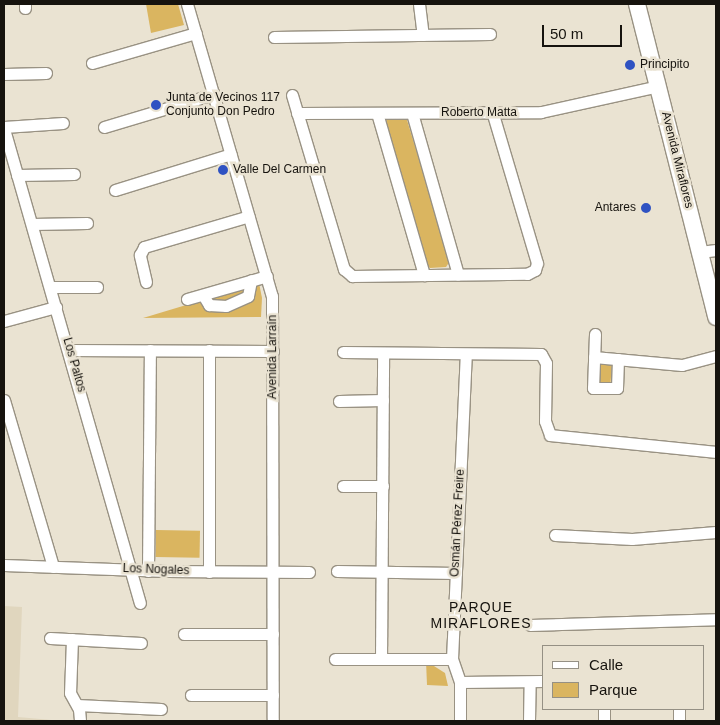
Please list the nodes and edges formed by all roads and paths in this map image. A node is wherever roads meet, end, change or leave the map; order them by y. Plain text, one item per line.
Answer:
1 (187, 4) edge
2 (419, 4) edge
3 (637, 4) edge
4 (196, 33) junction
5 (490, 34) dead end
6 (423, 35) junction
7 (274, 37) dead end
8 (92, 63) dead end
9 (4, 74) edge
10 (46, 74) dead end
11 (658, 86) junction
12 (214, 94) junction
13 (292, 95) dead end
14 (297, 113) junction
15 (377, 113) junction
16 (412, 113) junction
17 (493, 114) junction
18 (63, 124) dead end
19 (104, 127) dead end
20 (4, 128) edge
21 (231, 154) junction
22 (74, 174) dead end
23 (17, 175) junction
24 (115, 190) dead end
25 (249, 216) junction
26 (87, 223) dead end
27 (32, 224) junction
28 (708, 251) edge
29 (424, 275) junction
30 (458, 275) junction
31 (267, 276) junction
32 (251, 280) junction
33 (146, 282) dead end
34 (50, 287) junction
35 (98, 287) dead end
36 (203, 294) junction
37 (187, 299) dead end
38 (56, 307) junction
39 (716, 317) edge
40 (4, 321) edge
41 (595, 334) dead end
42 (69, 350) junction
43 (150, 350) junction
44 (209, 350) junction
45 (273, 350) junction
46 (342, 352) dead end
47 (383, 354) junction
48 (466, 354) junction
49 (716, 356) edge
50 (594, 357) junction
51 (618, 359) junction
52 (4, 400) edge
53 (383, 400) junction
54 (339, 401) dead end
55 (716, 452) edge
56 (343, 486) dead end
57 (383, 486) junction
58 (716, 532) edge
59 (555, 535) dead end
60 (4, 565) edge
61 (53, 567) junction
62 (133, 569) junction
63 (148, 571) junction
64 (337, 571) dead end
65 (209, 572) junction
66 (273, 572) junction
67 (309, 572) dead end
68 (382, 572) junction
69 (456, 572) junction
70 (140, 603) dead end
71 (716, 618) edge
72 (530, 625) dead end
73 (184, 634) dead end
74 (273, 634) junction
75 (50, 638) dead end
76 (72, 639) junction
77 (141, 643) dead end
78 (381, 659) junction
79 (452, 659) junction
80 (335, 660) dead end
81 (460, 682) junction
82 (530, 682) junction
83 (542, 682) edge
84 (191, 695) dead end
85 (273, 696) junction
86 (77, 705) junction
87 (161, 709) dead end
88 (80, 721) edge
89 (273, 721) edge
90 (460, 721) edge
91 (529, 721) edge

1 - 4 street, Avenida Larraín
2 - 6 street
3 - 11 main road, Avenida Miraflores
4 - 8 street
4 - 12 street, Avenida Larraín
5 - 6 street
6 - 7 street
9 - 10 street
11 - 17 street, Roberto Matta
11 - 28 main road, Avenida Miraflores
12 - 19 street
12 - 21 street, Avenida Larraín
13 - 14 street
14 - 15 street, Roberto Matta
14 - 29 street
15 - 16 street, Roberto Matta
15 - 29 street
16 - 17 street, Roberto Matta
16 - 30 street
17 - 30 street
18 - 20 street
20 - 23 street, Los Paltos
21 - 24 street
21 - 25 street, Avenida Larraín
22 - 23 street
23 - 27 street, Los Paltos
25 - 31 street, Avenida Larraín
25 - 33 street
26 - 27 street
27 - 34 street, Los Paltos
28 - 39 main road, Avenida Miraflores
29 - 30 street
31 - 32 street
31 - 45 street, Avenida Larraín
32 - 36 street
32 - 36 street
34 - 35 street
34 - 38 street, Los Paltos
36 - 37 street
38 - 40 street
38 - 42 street, Los Paltos
41 - 50 street
42 - 43 street
42 - 62 street, Los Paltos
43 - 44 street
43 - 63 street
44 - 45 street
44 - 65 street
45 - 66 street, Avenida Larraín
46 - 47 street
47 - 48 street
47 - 53 street
48 - 55 street
48 - 69 street, Osmán Pérez Freire
49 - 51 street
50 - 51 street
50 - 51 street
52 - 61 street
53 - 54 street
53 - 57 street
56 - 57 street
57 - 68 street
58 - 59 street
60 - 61 street, Los Nogales
61 - 62 street, Los Nogales
62 - 63 street, Los Nogales
62 - 70 street, Los Paltos
63 - 65 street, Los Nogales
64 - 68 street
65 - 66 street, Los Nogales
66 - 67 street, Los Nogales
66 - 74 street, Avenida Larraín
68 - 69 street
68 - 78 street
69 - 79 street, Osmán Pérez Freire
71 - 72 street
73 - 74 street
74 - 85 street, Avenida Larraín
75 - 76 street
76 - 77 street
76 - 86 street
78 - 79 street
78 - 80 street
79 - 81 street, Osmán Pérez Freire
81 - 82 street
81 - 90 street, Osmán Pérez Freire
82 - 83 street
82 - 91 street
84 - 85 street
85 - 89 street, Avenida Larraín
86 - 87 street
86 - 88 street

